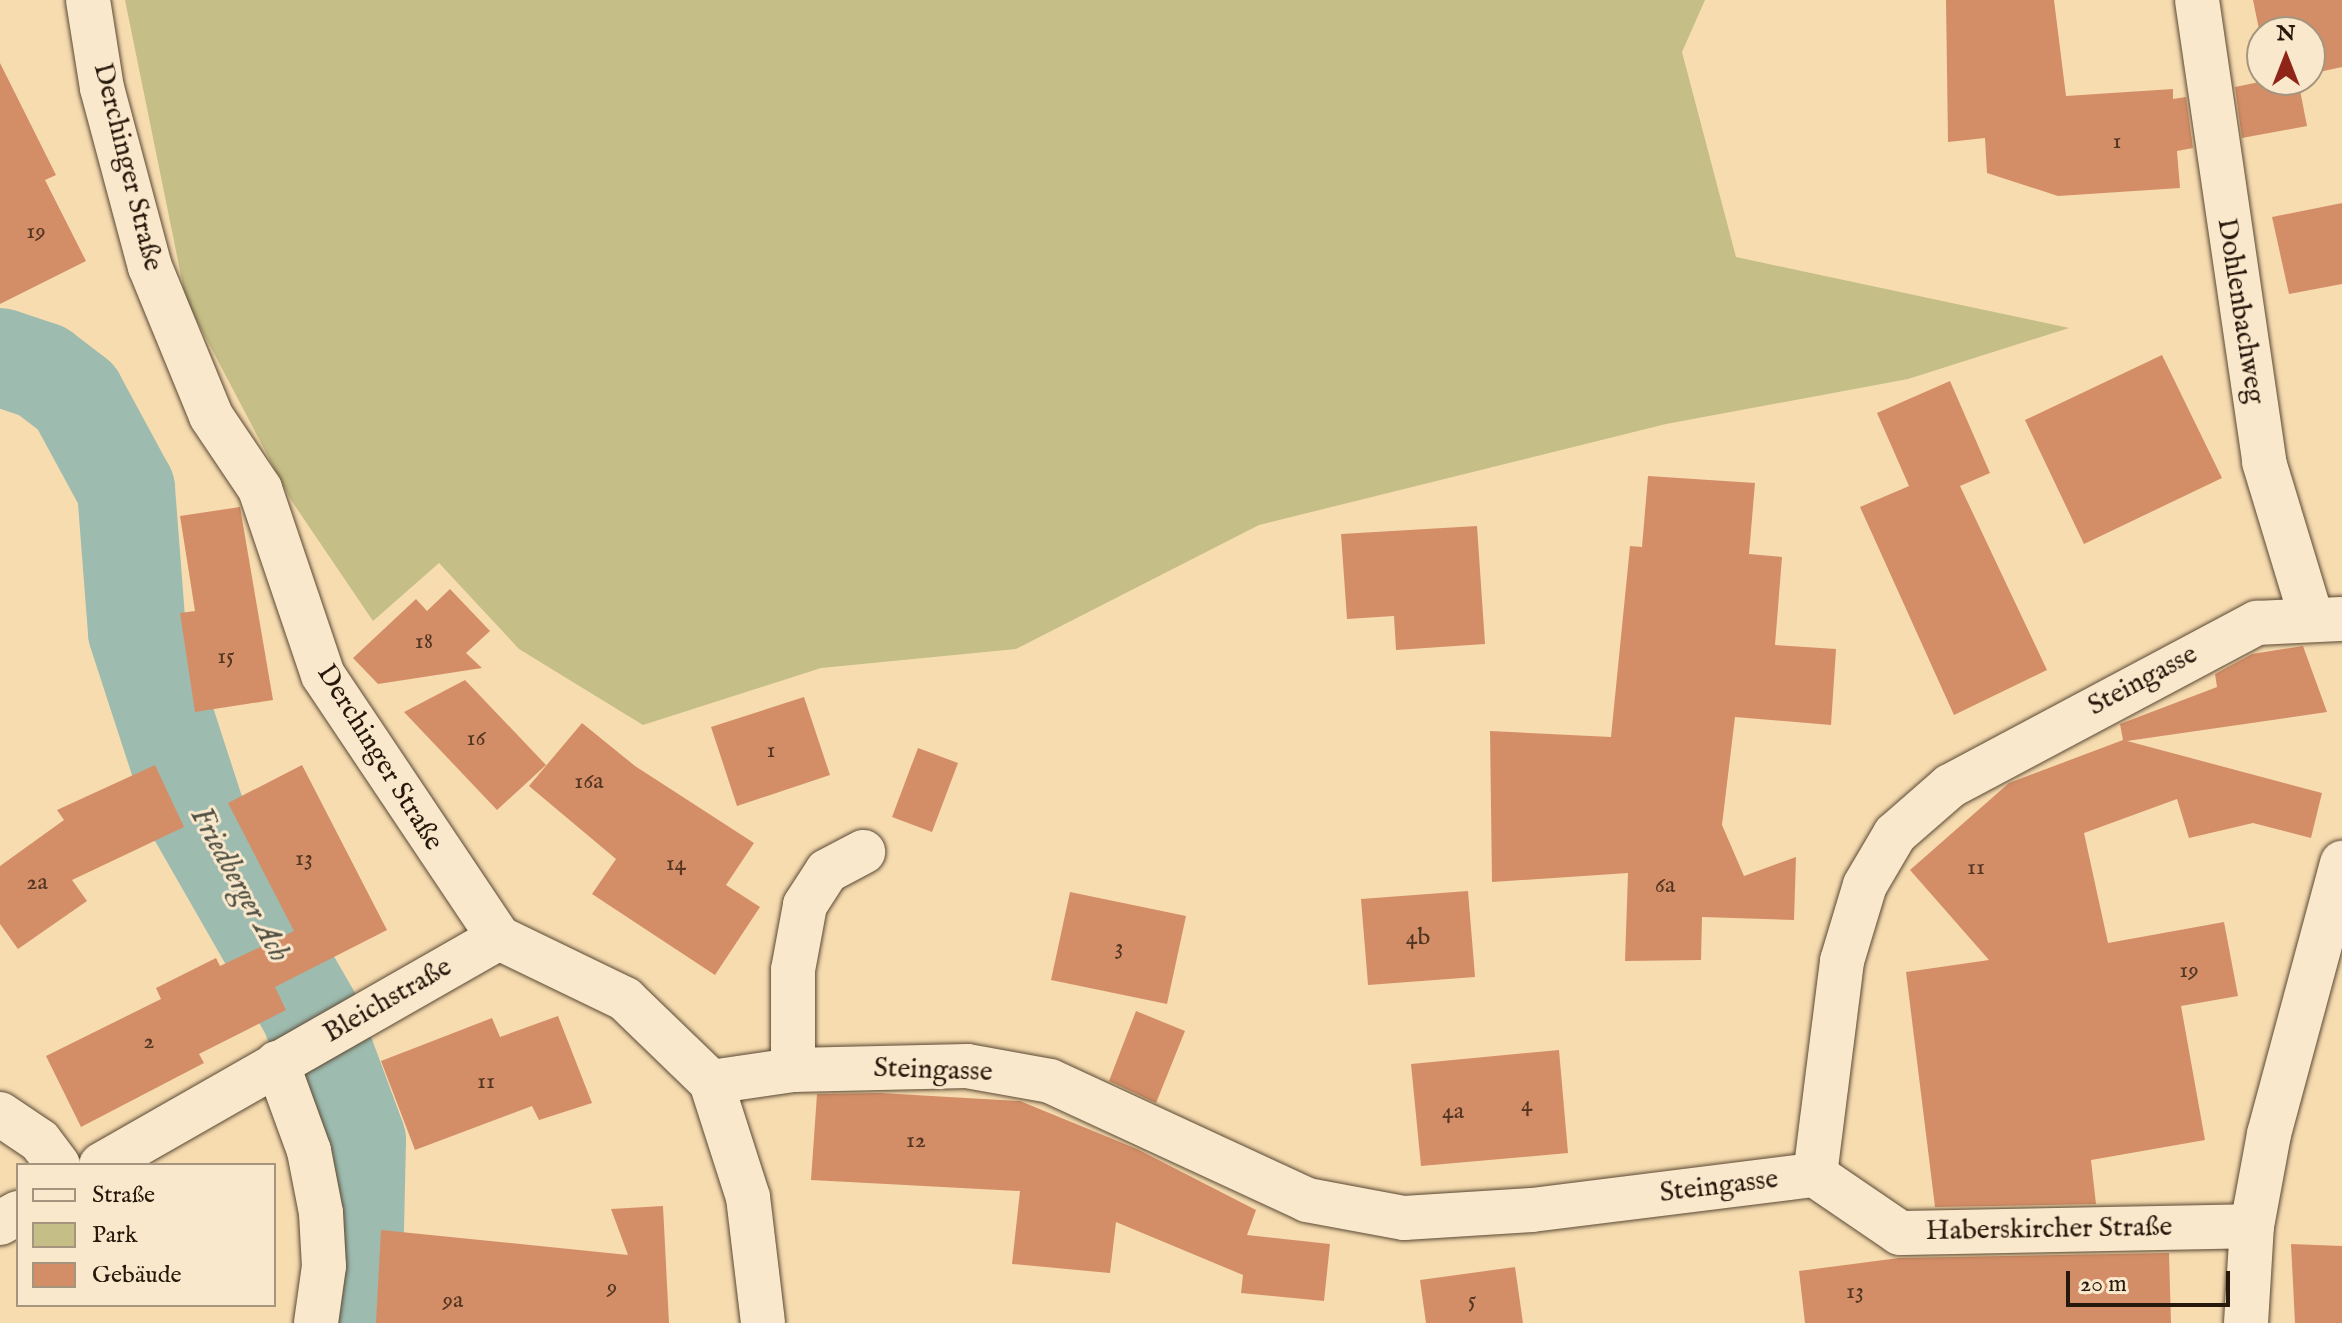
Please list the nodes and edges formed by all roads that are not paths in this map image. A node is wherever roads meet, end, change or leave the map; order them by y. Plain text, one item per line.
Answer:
1 (88, 0) edge
2 (2197, 0) edge
3 (2326, 618) edge
4 (863, 852) dead end
5 (2342, 863) edge
6 (499, 938) junction
7 (283, 1059) junction
8 (793, 1070) junction
9 (711, 1082) junction
10 (0, 1114) edge
11 (56, 1163) edge
12 (104, 1163) edge
13 (1815, 1175) junction
14 (2252, 1226) junction
15 (316, 1323) edge
16 (763, 1323) edge
17 (2246, 1323) edge

1 - 6 street, Derchinger Straße
2 - 3 street, Dohlenbachweg
3 - 13 street, Steingasse
4 - 8 street
5 - 14 street
6 - 7 street, Bleichstraße
6 - 9 street
7 - 12 street, Bleichstraße
7 - 15 street
8 - 9 street, Steingasse
8 - 13 street, Steingasse
9 - 16 street
10 - 11 street
13 - 14 street, Haberskircher Straße
14 - 17 street

